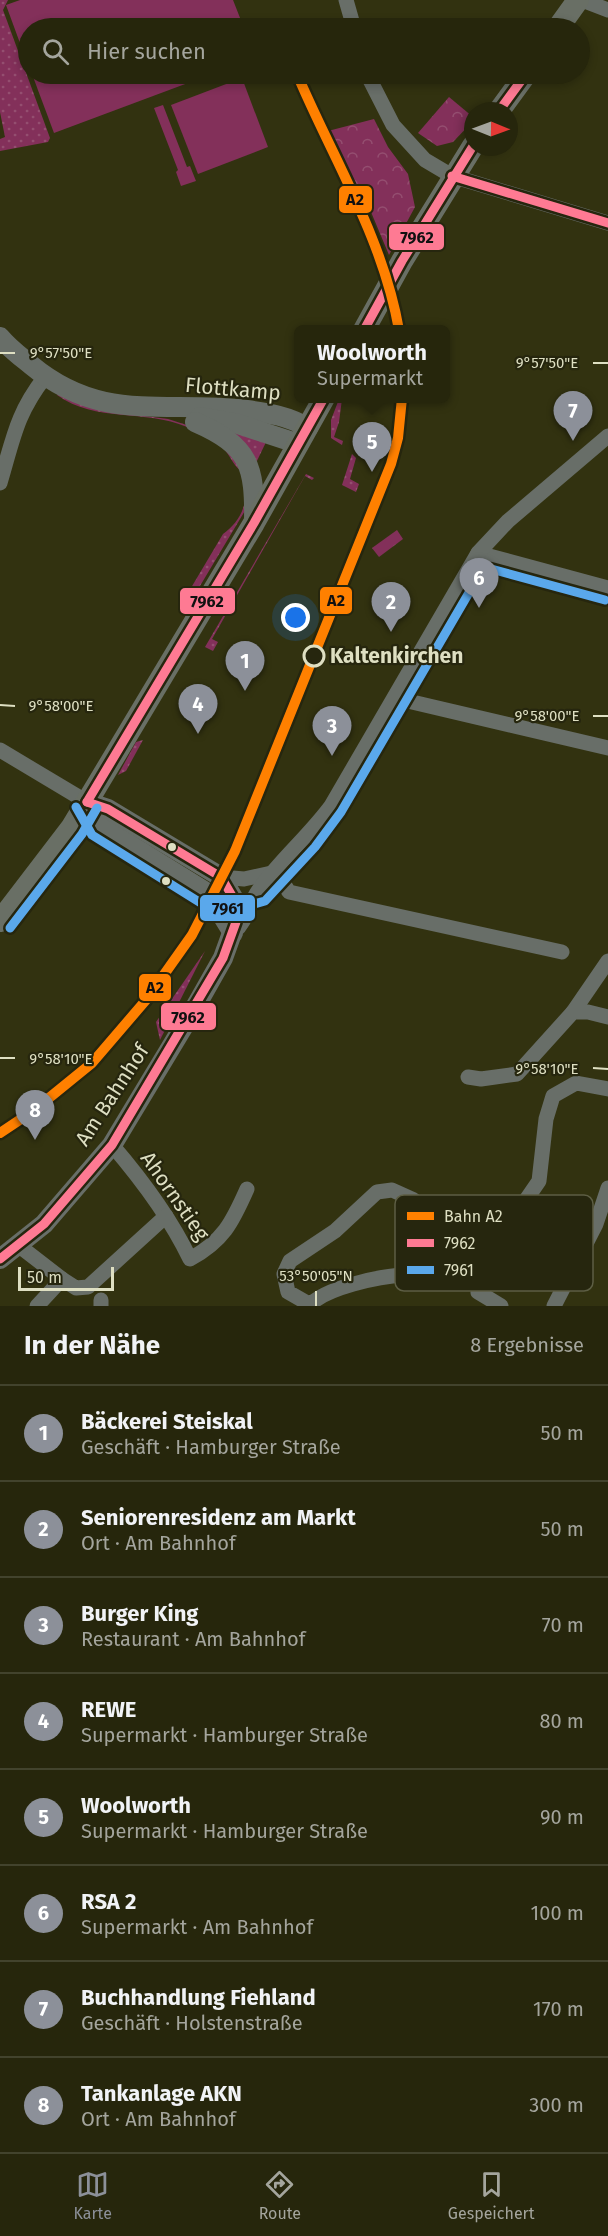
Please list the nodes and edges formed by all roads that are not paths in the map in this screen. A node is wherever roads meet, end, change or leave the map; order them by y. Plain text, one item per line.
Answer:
1 (346, 0) edge
2 (580, 0) edge
3 (608, 10) edge
4 (351, 18) edge
5 (566, 18) edge
6 (372, 84) edge
7 (519, 84) edge
8 (506, 102) edge
9 (466, 156) edge
10 (452, 176) junction
11 (608, 223) edge
12 (367, 325) edge
13 (0, 337) edge
14 (45, 377) junction
15 (322, 403) edge
16 (150, 408) junction
17 (173, 413) junction
18 (304, 436) junction
19 (608, 436) edge
20 (0, 483) edge
21 (254, 523) junction
22 (478, 553) junction
23 (608, 588) edge
24 (395, 698) junction
25 (608, 748) edge
26 (0, 750) edge
27 (87, 802) junction
28 (276, 872) junction
29 (221, 877) junction
30 (257, 885) junction
31 (209, 894) junction
32 (235, 898) junction
33 (0, 921) edge
34 (230, 928) junction
35 (562, 952) dead end
36 (608, 961) edge
37 (573, 1012) junction
38 (608, 1017) edge
39 (468, 1077) dead end
40 (608, 1089) edge
41 (112, 1145) junction
42 (608, 1188) edge
43 (247, 1189) dead end
44 (401, 1195) edge
45 (530, 1195) edge
46 (166, 1216) junction
47 (593, 1230) edge
48 (18, 1245) junction
49 (0, 1259) edge
50 (395, 1276) edge
51 (62, 1279) junction
52 (478, 1291) edge
53 (562, 1291) edge
54 (309, 1305) edge
55 (37, 1306) edge
56 (501, 1306) edge
57 (554, 1306) edge

1 - 4 street
2 - 3 street
2 - 5 main road
6 - 10 street
7 - 8 main road
9 - 10 main road
10 - 11 street
10 - 12 main road
13 - 14 street, Flottkamp
14 - 16 street, Flottkamp
14 - 20 street
15 - 18 main road
16 - 17 street, Flottkamp
16 - 18 street, Flottkamp
17 - 18 street, Flottkamp
17 - 21 street
18 - 21 main road
19 - 22 street
21 - 27 main road
22 - 23 street
22 - 24 street
24 - 25 street
24 - 28 street
26 - 27 street
27 - 29 street
27 - 31 street
27 - 33 main road
28 - 30 street
28 - 35 street
29 - 30 street
29 - 32 street
30 - 32 street
30 - 34 street, Am Bahnhof
31 - 32 street
31 - 34 street
32 - 34 street, Am Bahnhof
34 - 41 street, Am Bahnhof
36 - 37 street
37 - 38 street
37 - 39 street
40 - 45 street
41 - 46 street, Ahornstieg
41 - 48 street, Am Bahnhof
42 - 47 street
43 - 46 street, Ahornstieg
44 - 54 street
46 - 51 street
48 - 49 street, Am Bahnhof
48 - 51 street
50 - 54 street
51 - 55 street
52 - 56 street
53 - 57 street

